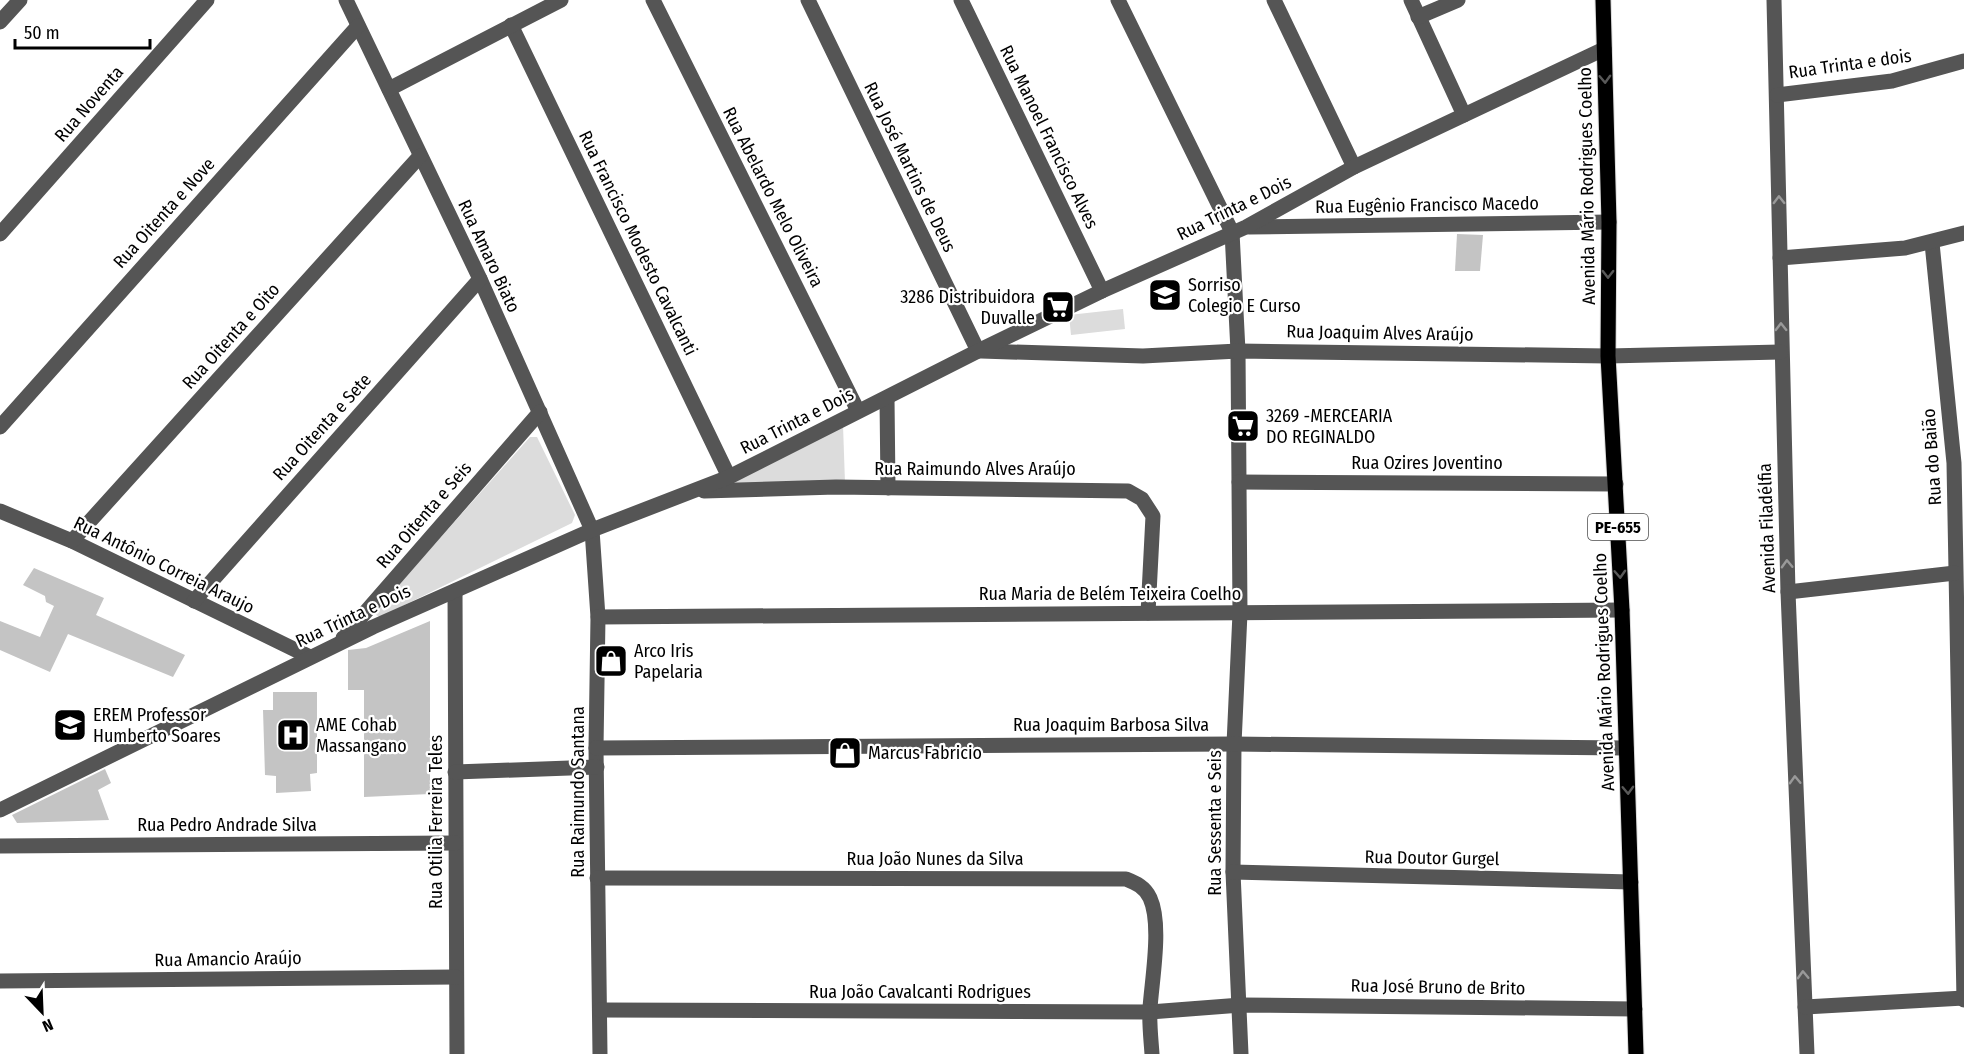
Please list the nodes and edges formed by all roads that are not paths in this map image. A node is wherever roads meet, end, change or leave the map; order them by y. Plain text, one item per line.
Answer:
1 (20, 0) edge
2 (207, 0) edge
3 (346, 0) edge
4 (561, 0) edge
5 (653, 0) edge
6 (808, 0) edge
7 (961, 0) edge
8 (1118, 0) edge
9 (1274, 0) edge
10 (1411, 0) edge
11 (1458, 0) edge
12 (1603, 0) edge
13 (1774, 0) edge
14 (1418, 17) junction
15 (0, 22) edge
16 (511, 25) junction
17 (357, 26) junction
18 (1604, 49) junction
19 (1964, 61) edge
20 (389, 89) junction
21 (1777, 94) junction
22 (1464, 114) junction
23 (420, 156) junction
24 (1354, 167) junction
25 (1609, 222) junction
26 (1239, 230) junction
27 (1964, 233) edge
28 (0, 234) edge
29 (1932, 243) junction
30 (1780, 258) junction
31 (480, 279) junction
32 (1102, 291) junction
33 (978, 351) junction
34 (1239, 351) junction
35 (1781, 352) junction
36 (1608, 356) junction
37 (887, 398) junction
38 (858, 411) junction
39 (540, 412) junction
40 (0, 427) edge
41 (1959, 458) edge
42 (729, 477) junction
43 (1239, 482) junction
44 (1616, 484) junction
45 (888, 488) junction
46 (688, 492) junction
47 (0, 511) edge
48 (592, 530) junction
49 (72, 542) junction
50 (1955, 573) junction
51 (455, 591) junction
52 (1788, 592) junction
53 (194, 601) junction
54 (1622, 610) junction
55 (1148, 613) junction
56 (1240, 613) junction
57 (597, 618) junction
58 (338, 644) junction
59 (310, 657) junction
60 (1960, 666) edge
61 (1234, 744) junction
62 (596, 748) junction
63 (1626, 748) junction
64 (597, 767) junction
65 (455, 772) junction
66 (0, 810) edge
67 (455, 843) junction
68 (0, 846) edge
69 (1233, 872) junction
70 (597, 878) junction
71 (1631, 882) junction
72 (1963, 915) edge
73 (1964, 967) edge
74 (456, 976) junction
75 (0, 981) edge
76 (1964, 999) edge
77 (1240, 1005) junction
78 (1804, 1007) junction
79 (1635, 1009) junction
80 (600, 1010) junction
81 (1150, 1012) junction
82 (457, 1054) edge
83 (600, 1054) edge
84 (1152, 1054) edge
85 (1241, 1054) edge
86 (1636, 1054) edge
87 (1807, 1054) edge

1 - 15 street
2 - 28 street, Rua Noventa
3 - 17 street, Rua Amaro Biato
4 - 16 street
5 - 38 street, Rua Abelardo Melo Oliveira
6 - 33 street, Rua José Martins de Deus
7 - 32 street, Rua Manoel Francisco Alves
8 - 26 street
9 - 24 street
10 - 14 street
11 - 14 street
12 - 18 main road, Avenida Mário Rodrigues Coelho / PE-655
13 - 21 street, Avenida Filadélfia
14 - 22 street
16 - 20 street
16 - 42 street, Rua Francisco Modesto Cavalcanti
17 - 20 street, Rua Amaro Biato
17 - 40 street, Rua Oitenta e Nove
18 - 22 street, Rua Trinta e Dois
18 -> 25 main road, Avenida Mário Rodrigues Coelho / PE-655
19 - 21 street, Rua Trinta e dois
20 - 23 street, Rua Amaro Biato
30 -> 21 street, Avenida Filadélfia
22 - 24 street, Rua Trinta e Dois
23 - 31 street, Rua Amaro Biato
23 - 49 street, Rua Oitenta e Oito
24 - 26 street, Rua Trinta e Dois
25 - 26 street, Rua Eugênio Francisco Macedo
25 -> 36 main road, Avenida Mário Rodrigues Coelho / PE-655
26 - 32 street, Rua Trinta e Dois
26 - 34 street, Rua Sessenta e Seis
27 - 29 street
29 - 30 street
29 - 41 street, Rua do Baião
35 -> 30 street, Avenida Filadélfia
31 - 39 street, Rua Amaro Biato
31 - 53 street, Rua Oitenta e Sete
32 - 33 street, Rua Trinta e Dois
33 - 34 street, Rua Joaquim Alves Araújo
33 - 37 street, Rua Trinta e Dois
34 - 36 street, Rua Joaquim Alves Araújo
34 - 43 street, Rua Sessenta e Seis
35 - 36 street, Rua Joaquim Alves Araújo
52 -> 35 street, Avenida Filadélfia
36 - 44 main road, Avenida Mário Rodrigues Coelho / PE-655
37 - 38 street, Rua Trinta e Dois
37 - 45 street
38 - 42 street, Rua Trinta e Dois
39 - 48 street, Rua Amaro Biato
39 - 58 street, Rua Oitenta e Seis
41 - 50 street, Rua do Baião
42 - 46 street, Rua Trinta e Dois
43 - 44 street, Rua Ozires Joventino
43 - 56 street, Rua Sessenta e Seis
44 -> 54 main road, Avenida Mário Rodrigues Coelho / PE-655
45 - 46 street, Rua Raimundo Alves Araújo
45 - 55 street, Rua Raimundo Alves Araújo
46 - 48 street, Rua Trinta e Dois
47 - 49 street, Rua Antônio Correia Araujo
48 - 51 street, Rua Trinta e Dois
48 - 57 street, Rua Raimundo Santana
49 - 53 street, Rua Antônio Correia Araujo
50 - 52 street
50 - 60 street, Rua do Baião
51 - 58 street, Rua Trinta e Dois
51 - 65 street, Rua Otilia Ferreira Teles
78 -> 52 street, Avenida Filadélfia
53 - 59 street, Rua Antônio Correia Araujo
54 - 56 street, Rua Maria de Belém Teixeira Coelho
54 - 63 main road, Avenida Mário Rodrigues Coelho / PE-655
55 - 56 street, Rua Maria de Belém Teixeira Coelho
55 - 57 street, Rua Maria de Belém Teixeira Coelho
56 - 61 street, Rua Sessenta e Seis
57 - 62 street, Rua Raimundo Santana
58 - 59 street, Rua Trinta e Dois
59 - 66 street, Rua Trinta e Dois
60 - 72 street, Rua do Baião
61 - 62 street, Rua Joaquim Barbosa Silva
61 - 63 street, Rua Joaquim Barbosa Silva
61 - 69 street, Rua Sessenta e Seis
62 - 64 street, Rua Raimundo Santana
63 -> 71 main road, Avenida Mário Rodrigues Coelho / PE-655
64 - 65 street
64 - 70 street, Rua Raimundo Santana
65 - 67 street, Rua Otilia Ferreira Teles
67 - 68 street, Rua Pedro Andrade Silva
67 - 74 street, Rua Otilia Ferreira Teles
69 - 71 street, Rua Doutor Gurgel
69 - 77 street, Rua Sessenta e Seis
70 - 80 street, Rua Raimundo Santana
70 - 81 street, Rua João Nunes da Silva
71 - 79 main road, Avenida Mário Rodrigues Coelho / PE-655
72 - 73 street, Rua do Baião
73 - 76 street, Rua do Baião
74 - 75 street, Rua Amancio Araújo
74 - 82 street, Rua Otilia Ferreira Teles
76 - 78 street
77 - 79 street, Rua José Bruno de Brito
77 - 81 street, Rua João Cavalcanti Rodrigues
77 - 85 street, Rua Sessenta e Seis
78 - 87 street, Avenida Filadélfia
79 - 86 main road, Avenida Mário Rodrigues Coelho / PE-655
80 - 81 street, Rua João Cavalcanti Rodrigues
80 - 83 street, Rua Raimundo Santana
81 - 84 street, Rua João Nunes da Silva

